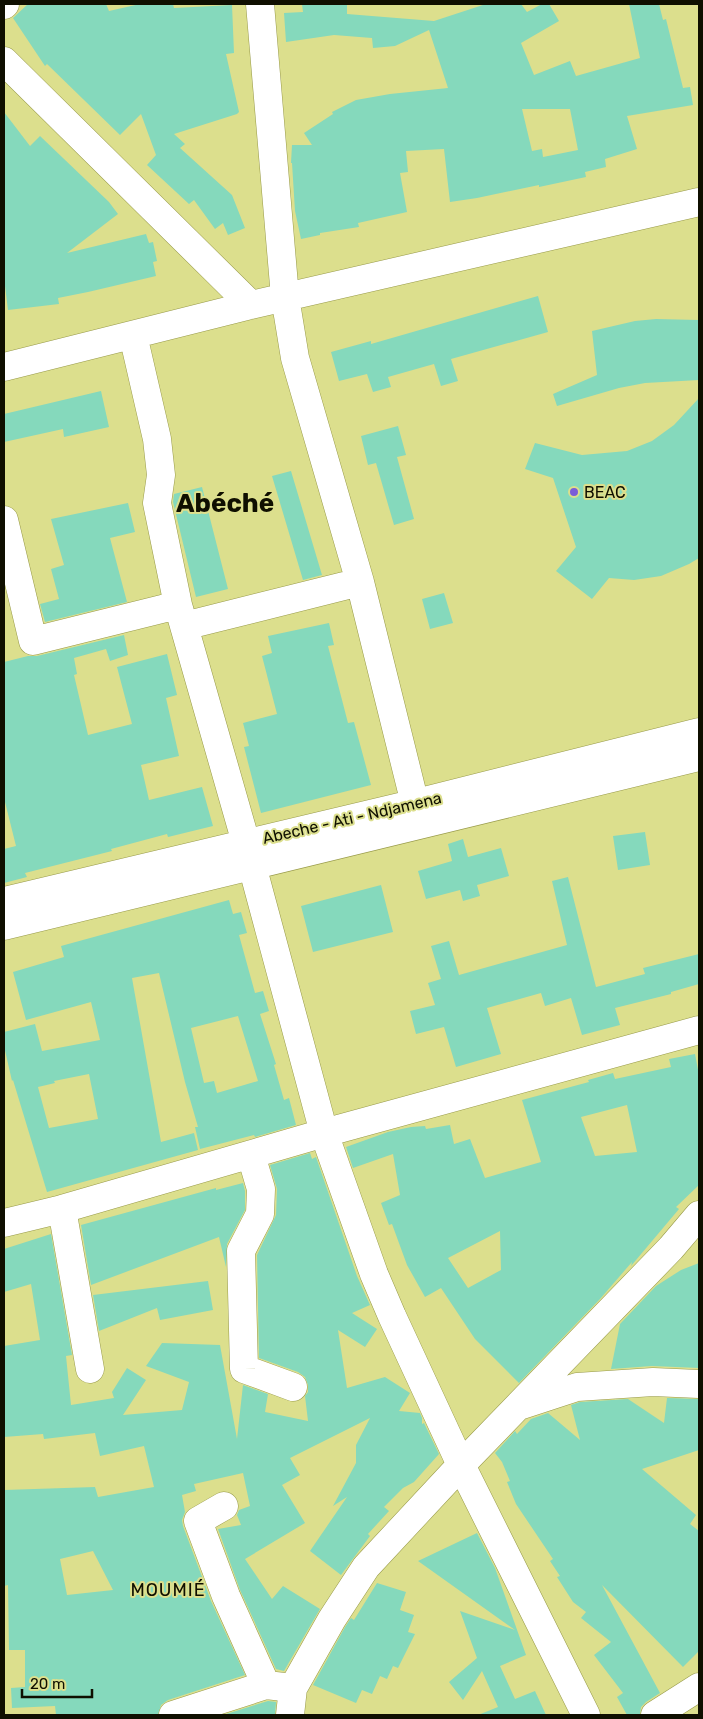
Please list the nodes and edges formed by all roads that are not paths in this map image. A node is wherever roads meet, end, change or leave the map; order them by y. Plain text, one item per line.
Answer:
1 (260, 4) edge
2 (4, 61) edge
3 (699, 202) edge
4 (285, 297) junction
5 (250, 305) junction
6 (133, 335) junction
7 (4, 367) edge
8 (4, 520) edge
9 (360, 582) junction
10 (181, 616) junction
11 (699, 732) edge
12 (699, 757) edge
13 (418, 814) junction
14 (248, 854) junction
15 (4, 901) edge
16 (4, 926) edge
17 (699, 1030) edge
18 (324, 1133) junction
19 (251, 1155) junction
20 (62, 1209) junction
21 (699, 1215) edge
22 (4, 1224) edge
23 (699, 1242) edge
24 (670, 1248) junction
25 (90, 1370) dead end
26 (699, 1384) edge
27 (293, 1387) dead end
28 (518, 1406) junction
29 (460, 1465) junction
30 (224, 1506) dead end
31 (266, 1685) junction
32 (293, 1688) junction
33 (699, 1688) edge
34 (173, 1715) edge
35 (290, 1715) edge
36 (586, 1715) edge
37 (655, 1715) edge

1 - 4 main road
2 - 5 main road
3 - 4 main road
4 - 5 main road
4 - 9 main road
5 - 6 main road
6 - 7 main road
6 - 10 main road
8 - 10 main road
9 - 10 main road
9 - 13 main road
10 - 14 main road
11 - 13 main road, Abeche - Ati - Ndjamena
12 - 13 main road, Abeche - Ati - Ndjamena
13 - 14 main road, Abeche - Ati - Ndjamena
14 - 15 main road, Abeche - Ati - Ndjamena
14 - 16 main road, Abeche - Ati - Ndjamena
14 - 18 main road
17 - 18 main road
18 - 19 main road
18 - 29 main road
19 - 20 main road
19 - 27 main road
20 - 22 main road
20 - 25 main road
21 - 24 main road
23 - 24 main road
24 - 28 main road
26 - 28 main road
28 - 29 main road
29 - 32 main road
29 - 36 main road
30 - 31 main road
31 - 32 main road
31 - 34 main road
32 - 35 main road
33 - 37 main road

